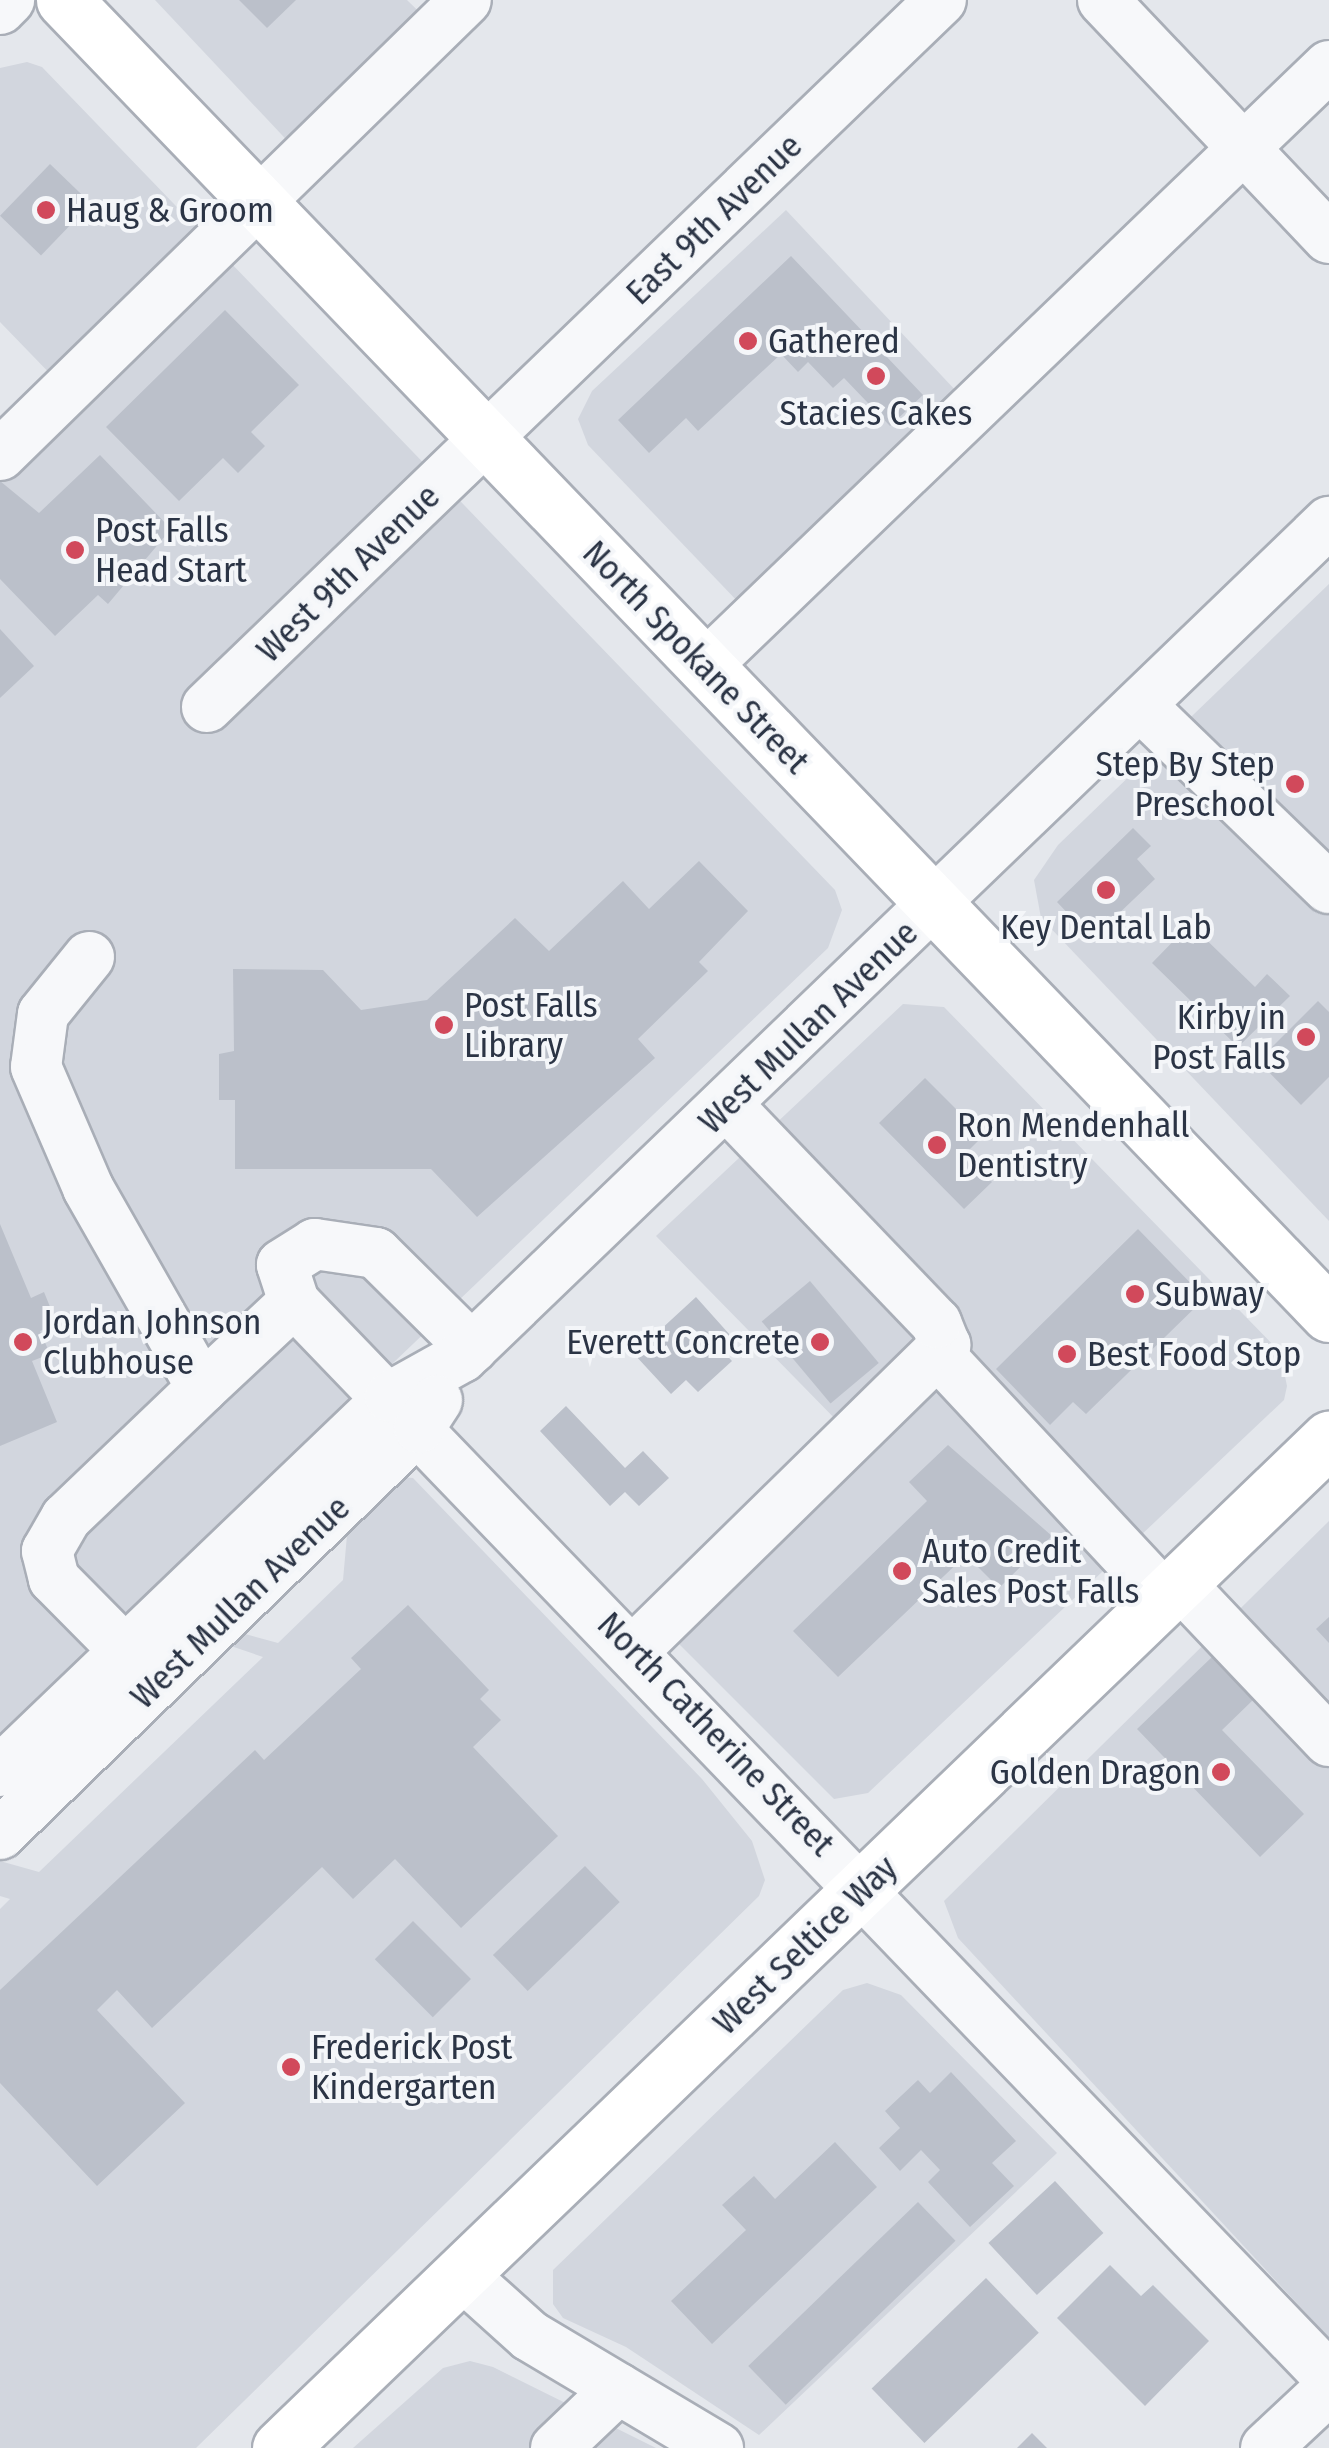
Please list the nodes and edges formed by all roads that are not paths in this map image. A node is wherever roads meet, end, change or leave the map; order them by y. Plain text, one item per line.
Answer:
1 (9, 0) edge
2 (64, 0) edge
3 (466, 0) edge
4 (941, 0) edge
5 (1103, 0) edge
6 (0, 9) edge
7 (1329, 66) edge
8 (1242, 150) junction
9 (260, 203) junction
10 (1329, 238) edge
11 (488, 438) junction
12 (0, 455) edge
13 (1329, 522) edge
14 (704, 667) junction
15 (1140, 704) junction
16 (207, 707) dead end
17 (1329, 888) edge
18 (936, 904) junction
19 (89, 957) dead end
20 (727, 1105) junction
21 (294, 1302) junction
22 (1329, 1314) edge
23 (467, 1352) junction
24 (940, 1356) junction
25 (202, 1388) junction
26 (405, 1413) junction
27 (1329, 1439) edge
28 (1172, 1590) junction
29 (634, 1650) junction
30 (141, 1667) junction
31 (1329, 1741) edge
32 (0, 1770) edge
33 (0, 1834) edge
34 (864, 1888) junction
35 (462, 2275) junction
36 (1329, 2377) edge
37 (1329, 2389) edge
38 (618, 2390) junction
39 (280, 2448) edge
40 (556, 2448) edge
41 (718, 2448) edge
42 (1266, 2448) edge

1 - 6 street
2 - 9 main road, North Spokane Street
3 - 9 street
4 - 11 street, East 9th Avenue
5 - 8 street
7 - 8 street
8 - 10 street
8 - 14 street
9 - 11 main road, North Spokane Street
9 - 12 street
11 - 14 main road, North Spokane Street
11 - 16 street, West 9th Avenue
13 - 15 street, West Mullan Avenue
14 - 18 main road, North Spokane Street
15 - 17 street
15 - 18 street, West Mullan Avenue
18 - 20 street, West Mullan Avenue
18 - 22 main road, North Spokane Street
19 - 25 street
20 - 23 street, West Mullan Avenue
20 - 24 street
21 - 23 street
21 - 25 street
21 - 26 street, North Catherine Street
23 - 26 street, West Mullan Avenue
24 - 28 street
24 - 29 street
25 - 30 street
26 - 29 street, North Catherine Street
26 - 30 street, West Mullan Avenue
27 - 28 main road, West Seltice Way
28 - 31 street
28 - 34 main road, West Seltice Way
29 - 34 street, North Catherine Street
30 - 32 street, West Mullan Avenue
30 - 33 street, West Mullan Avenue
34 - 35 main road, West Seltice Way
34 - 36 street, North Catherine Street
35 - 38 street
35 - 39 main road, West Seltice Way
37 - 42 street
38 - 40 street
38 - 41 street

